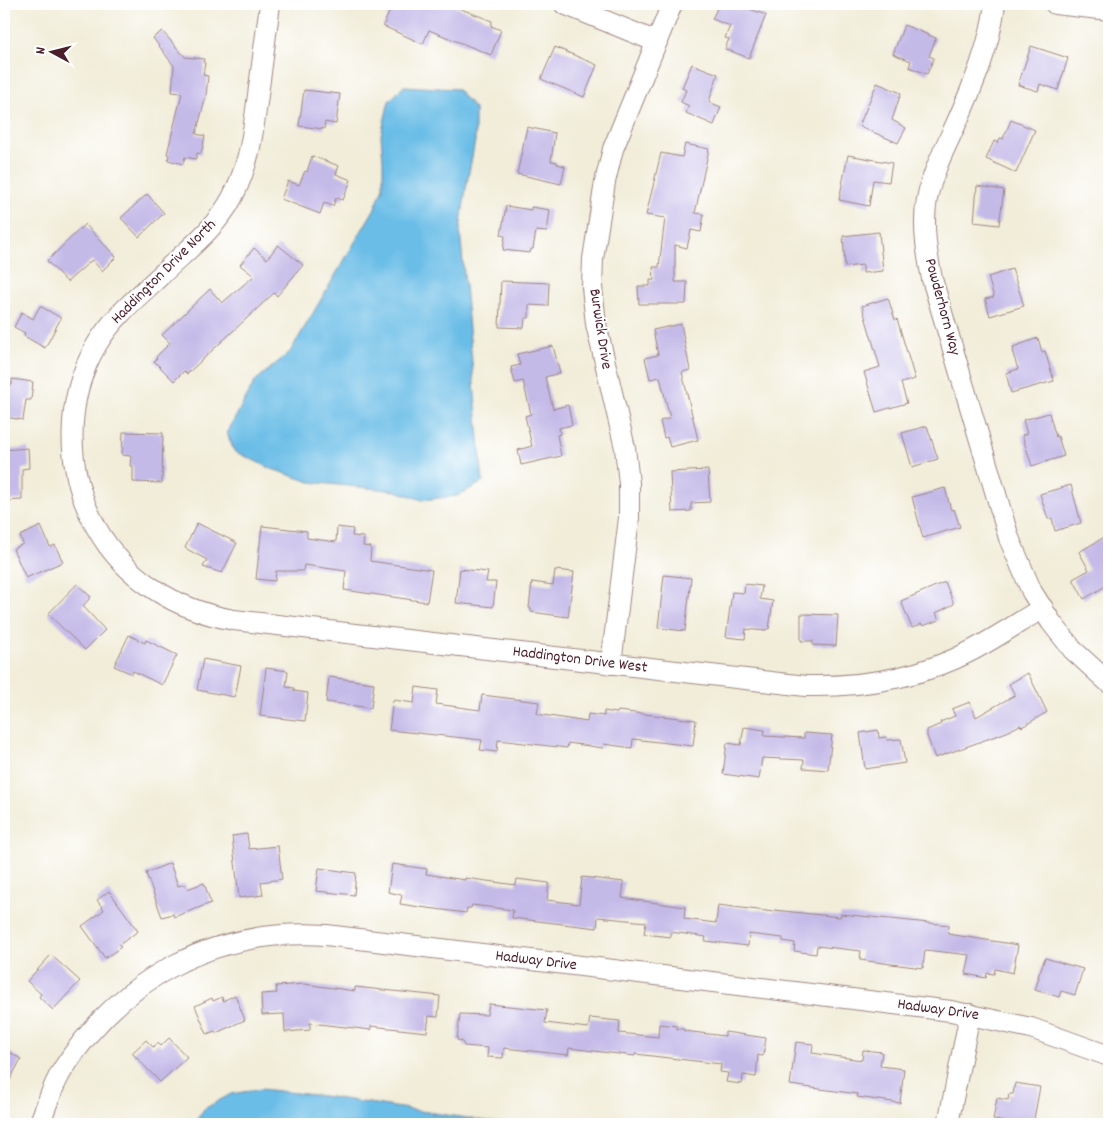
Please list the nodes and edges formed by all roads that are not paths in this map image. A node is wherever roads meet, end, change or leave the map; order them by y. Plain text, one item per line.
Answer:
1 (270, 4) edge
2 (564, 4) edge
3 (672, 4) edge
4 (995, 4) edge
5 (1055, 4) edge
6 (1109, 10) edge
7 (656, 42) junction
8 (118, 559) joint
9 (1043, 608) junction
10 (611, 664) junction
11 (1109, 683) edge
12 (970, 1014) junction
13 (1109, 1056) edge
14 (39, 1124) edge
15 (948, 1124) edge

1 - 8 street, Haddington Drive North
2 - 7 street
3 - 7 street, Burwick Drive
4 - 9 street, Powderhorn Way
5 - 6 street
7 - 10 street, Burwick Drive
8 - 10 street, Haddington Drive West
9 - 10 street, Haddington Drive West
9 - 11 street, Powderhorn Way
12 - 13 street, Hadway Drive
12 - 14 street, Hadway Drive
12 - 15 street

